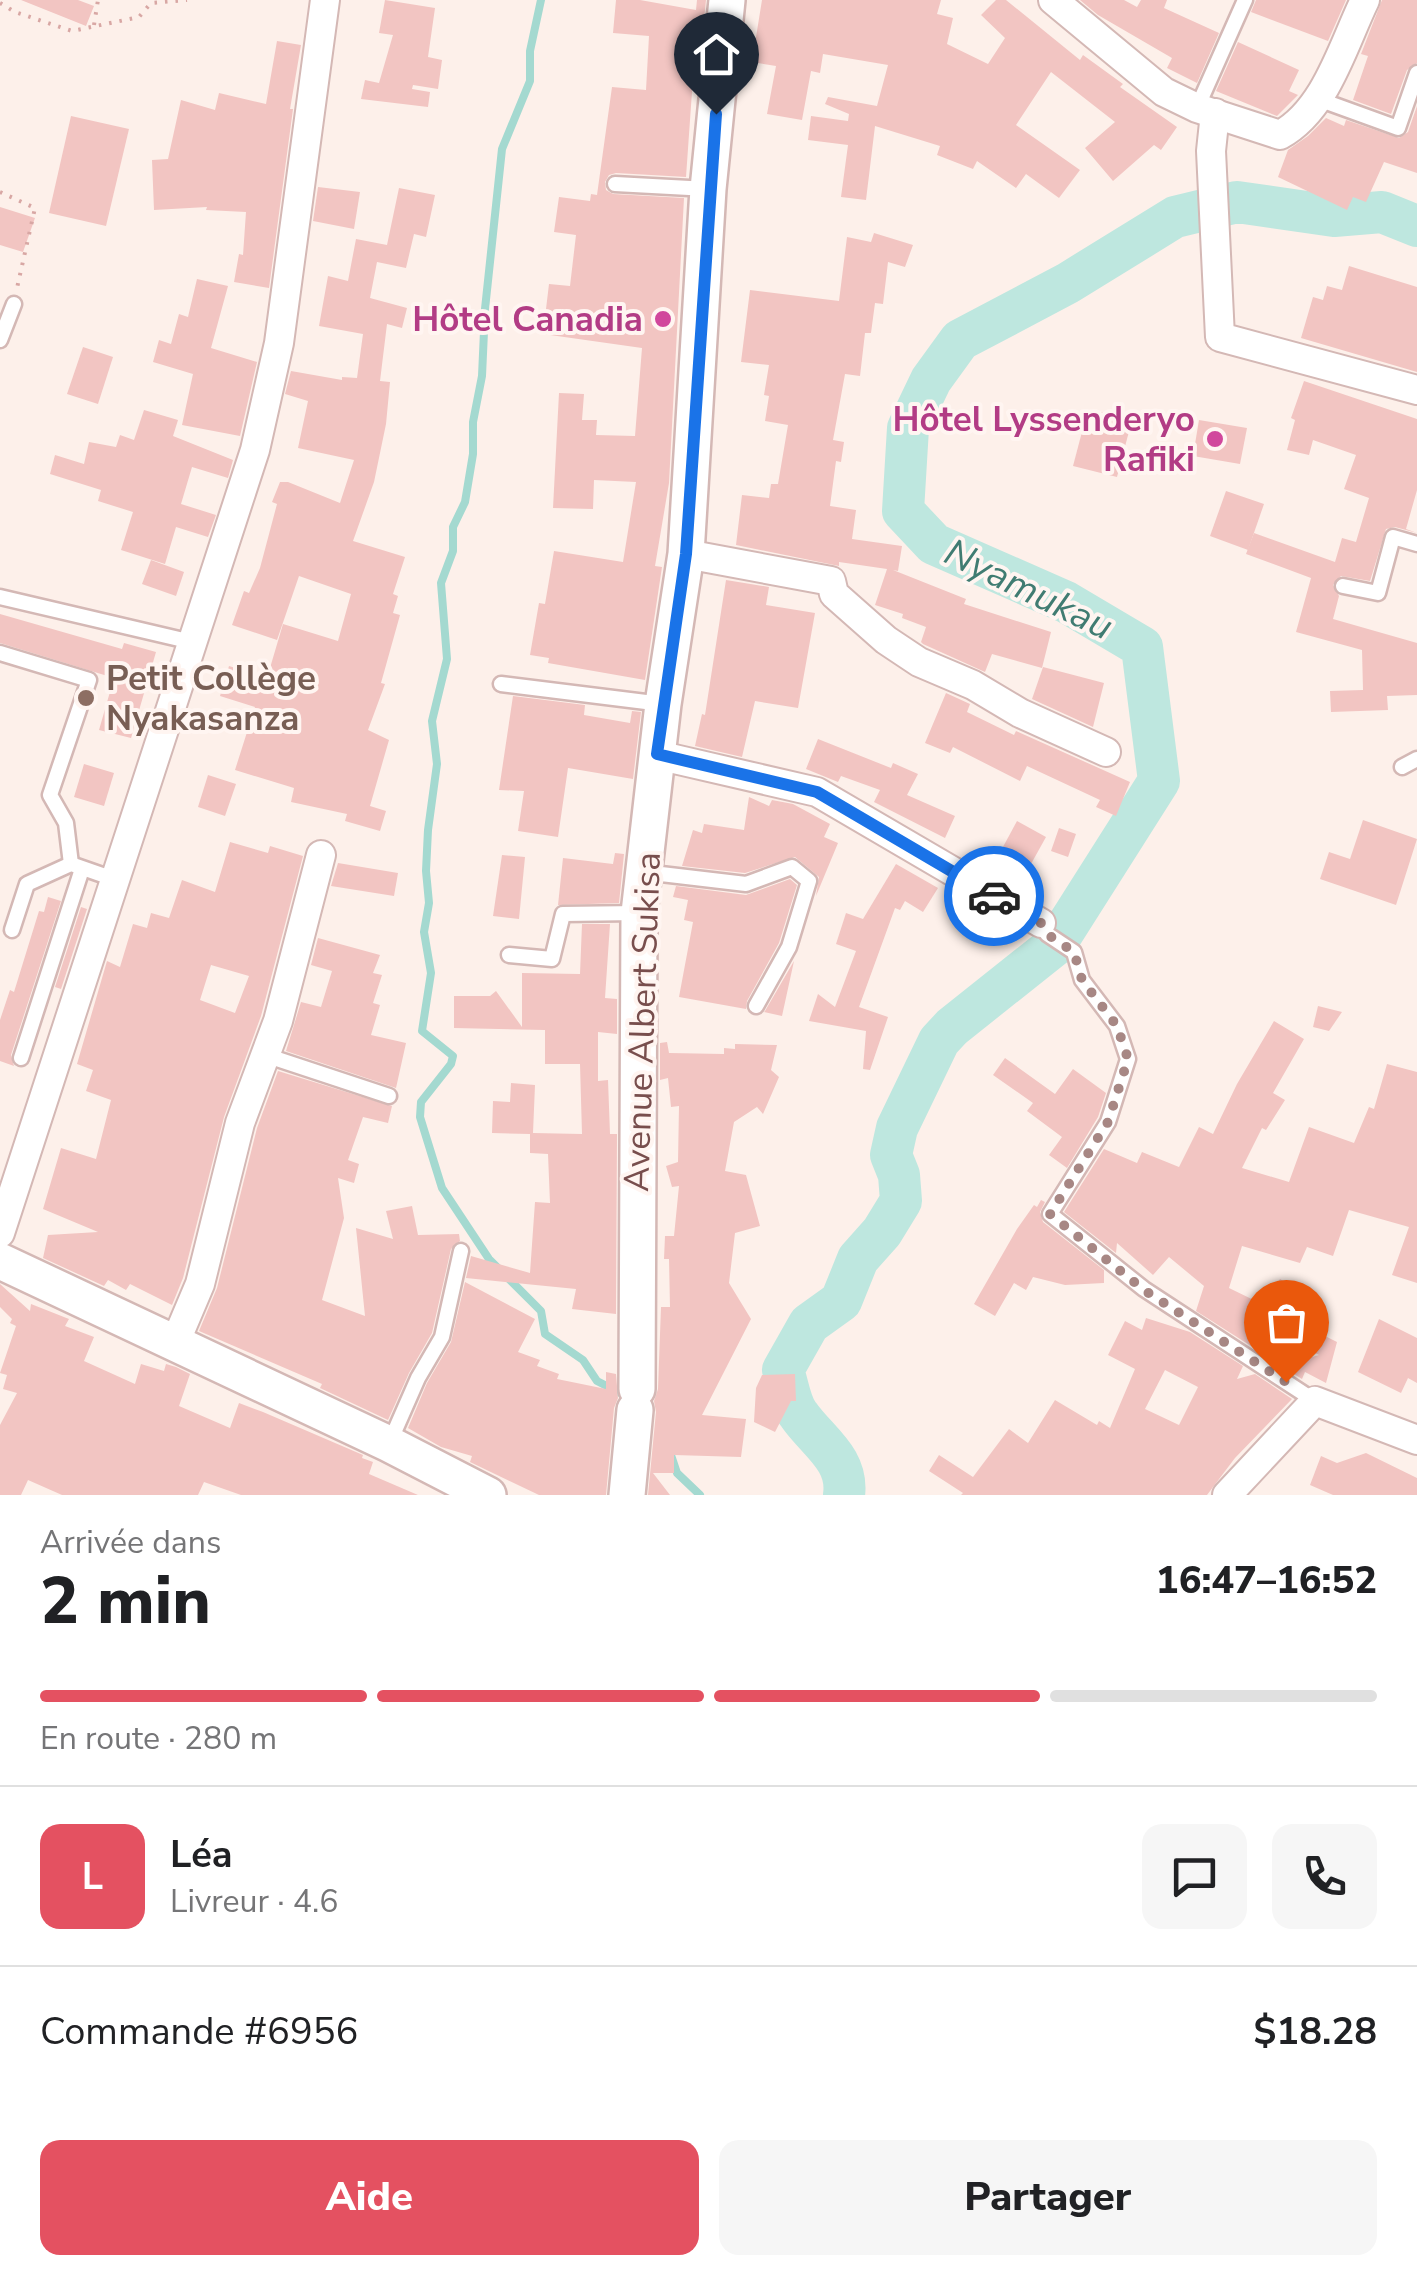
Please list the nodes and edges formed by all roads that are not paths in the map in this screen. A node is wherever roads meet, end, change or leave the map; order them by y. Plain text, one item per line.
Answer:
1 (325, 0) edge
2 (726, 0) edge
3 (1053, 0) edge
4 (1245, 0) edge
5 (1365, 0) edge
6 (1417, 73) edge
7 (1318, 99) junction
8 (1206, 111) junction
9 (615, 184) dead end
10 (708, 189) junction
11 (14, 304) road end
12 (0, 340) edge
13 (1417, 390) edge
14 (1417, 544) edge
15 (686, 554) junction
16 (1342, 586) dead end
17 (0, 597) edge
18 (192, 642) junction
19 (0, 653) edge
20 (501, 684) dead end
21 (663, 704) junction
22 (1106, 752) dead end
23 (657, 754) junction
24 (1417, 759) edge
25 (1402, 768) dead end
26 (321, 855) dead end
27 (76, 867) junction
28 (644, 872) junction
29 (114, 880) junction
30 (639, 913) junction
31 (1044, 929) joint
32 (12, 930) dead end
33 (509, 955) dead end
34 (756, 1006) dead end
35 (265, 1054) junction
36 (22, 1058) dead end
37 (389, 1096) dead end
38 (0, 1233) edge
39 (462, 1251) dead end
40 (0, 1262) edge
41 (175, 1344) junction
42 (1315, 1401) junction
43 (1417, 1439) edge
44 (390, 1444) junction
45 (488, 1495) edge
46 (627, 1495) edge
47 (1227, 1495) edge

1 - 18 street
2 - 10 street, Avenue Albert Sukisa
3 - 8 street
4 - 8 lane
5 - 7 street
6 - 7 lane
7 - 8 street
8 - 13 street
9 - 10 lane
10 - 15 street, Avenue Albert Sukisa
11 - 12 lane
14 - 16 lane
15 - 21 street, Avenue Albert Sukisa
15 - 22 street
17 - 18 lane
18 - 29 street
19 - 27 lane
20 - 21 lane
21 - 23 street, Avenue Albert Sukisa
23 - 28 street, Avenue Albert Sukisa
23 - 31 street
24 - 25 lane
26 - 35 street
27 - 29 lane
27 - 32 lane
27 - 36 lane
28 - 30 street, Avenue Albert Sukisa
28 - 34 lane
29 - 38 street
30 - 33 lane
30 - 46 street, Avenue Albert Sukisa
31 - 42 lane
35 - 37 lane
35 - 41 street
39 - 44 lane
40 - 41 street
41 - 44 street
42 - 43 street
42 - 47 street
44 - 45 street

